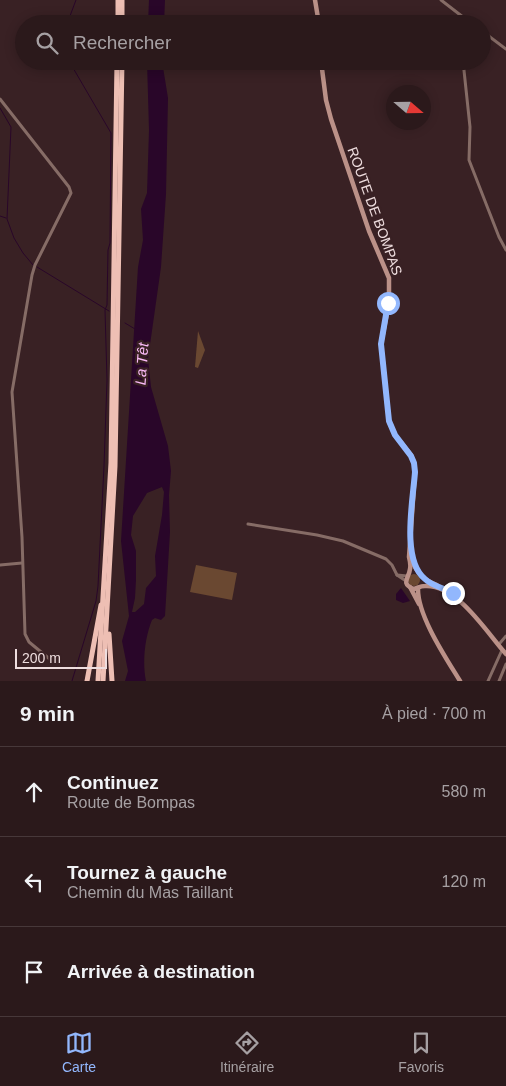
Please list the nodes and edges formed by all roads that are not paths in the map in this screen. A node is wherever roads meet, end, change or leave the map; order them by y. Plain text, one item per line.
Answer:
1 (121, 0) edge
2 (315, 0) edge
3 (442, 0) edge
4 (460, 14) edge
5 (119, 15) edge
6 (122, 15) edge
7 (318, 15) edge
8 (491, 38) edge
9 (506, 49) edge
10 (117, 70) edge
11 (122, 70) edge
12 (322, 70) edge
13 (464, 70) edge
14 (0, 98) edge
15 (506, 250) edge
16 (248, 524) dead end
17 (410, 541) junction
18 (22, 563) junction
19 (0, 565) edge
20 (420, 575) junction
21 (407, 577) junction
22 (410, 587) junction
23 (420, 587) junction
24 (103, 600) junction
25 (421, 606) junction
26 (107, 613) junction
27 (506, 636) edge
28 (500, 643) junction
29 (505, 651) edge
30 (52, 662) dead end
31 (506, 664) edge
32 (87, 681) edge
33 (98, 681) edge
34 (103, 681) edge
35 (112, 681) edge
36 (460, 681) edge
37 (488, 681) edge
38 (499, 681) edge

1 - 5 highway
1 - 6 highway
2 - 7 main road
3 - 4 street
8 - 9 street
10 - 24 highway
11 - 26 highway
12 - 17 main road, ROUTE DE BOMPAS
13 - 15 street
14 - 18 street
16 - 21 street
17 - 20 main road
17 - 21 main road
18 - 19 street
18 - 30 street
20 - 21 main road
20 - 23 main road
20 - 28 main road
21 - 22 main road
22 - 23 main road
22 - 25 main road
23 - 25 main road
23 - 29 main road
24 - 32 highway
24 - 33 highway
25 - 36 main road
26 - 34 highway
26 - 35 highway
27 - 28 street
28 - 29 main road
29 - 37 street
31 - 38 street

